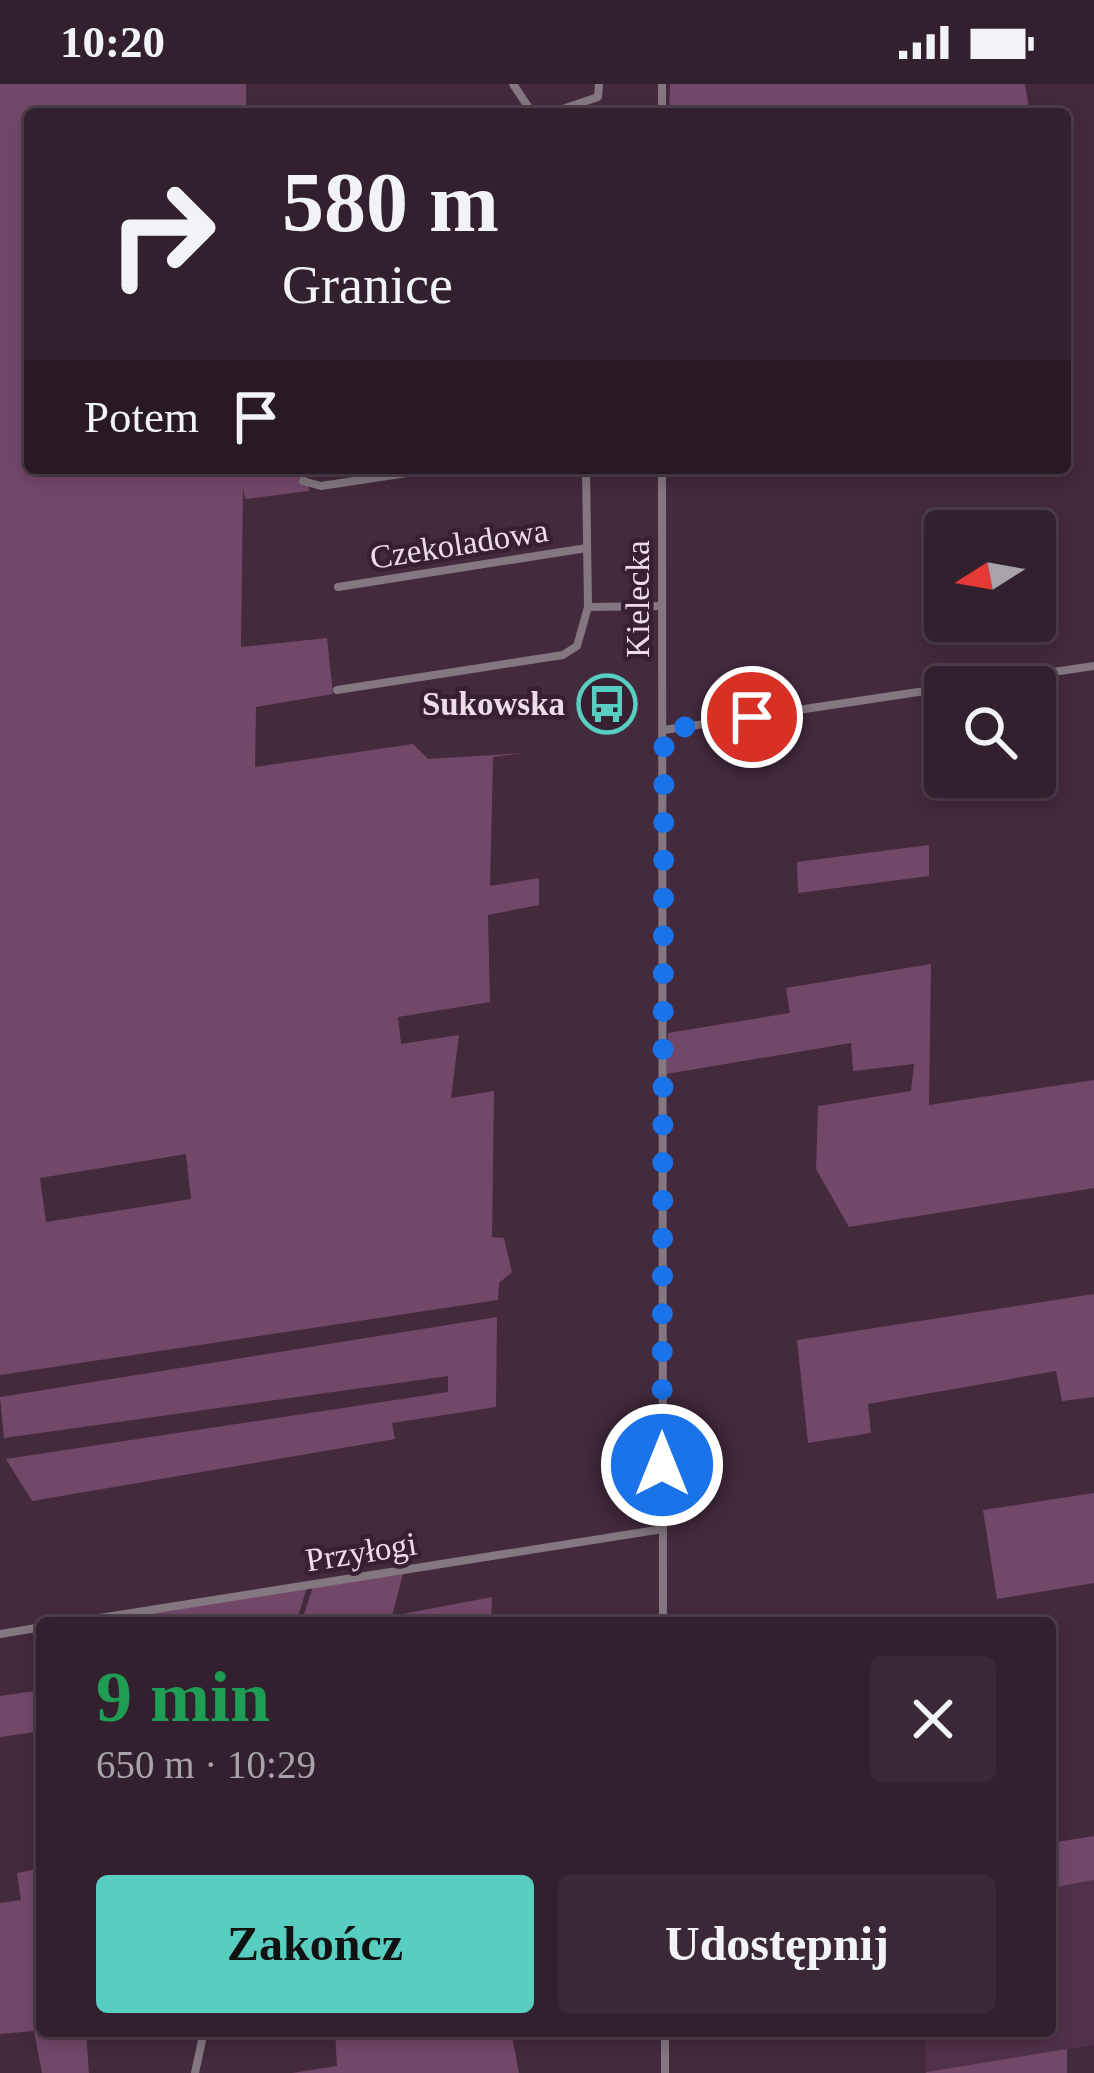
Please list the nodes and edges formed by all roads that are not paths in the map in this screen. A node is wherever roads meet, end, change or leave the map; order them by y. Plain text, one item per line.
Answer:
1 (598, 84) edge
2 (566, 108) edge
3 (400, 474) edge
4 (586, 474) edge
5 (662, 474) edge
6 (303, 481) dead end
7 (587, 548) junction
8 (338, 587) dead end
9 (662, 606) junction
10 (588, 607) junction
11 (1094, 666) edge
12 (1056, 672) edge
13 (337, 690) dead end
14 (924, 692) edge
15 (664, 730) junction
16 (662, 1529) junction
17 (106, 1617) edge
18 (663, 1617) edge
19 (36, 1628) edge
20 (0, 1634) edge
21 (204, 2037) edge
22 (664, 2037) edge
23 (195, 2073) edge
24 (665, 2073) edge

1 - 2 street
3 - 6 street
4 - 7 street
5 - 9 street, Kielecka
7 - 8 street, Czekoladowa
7 - 10 street
9 - 10 street
9 - 15 street, Kielecka
10 - 13 street
11 - 12 street
14 - 15 street
15 - 16 street
16 - 17 street, Przyłogi
16 - 18 street
19 - 20 street
21 - 23 street
22 - 24 street

